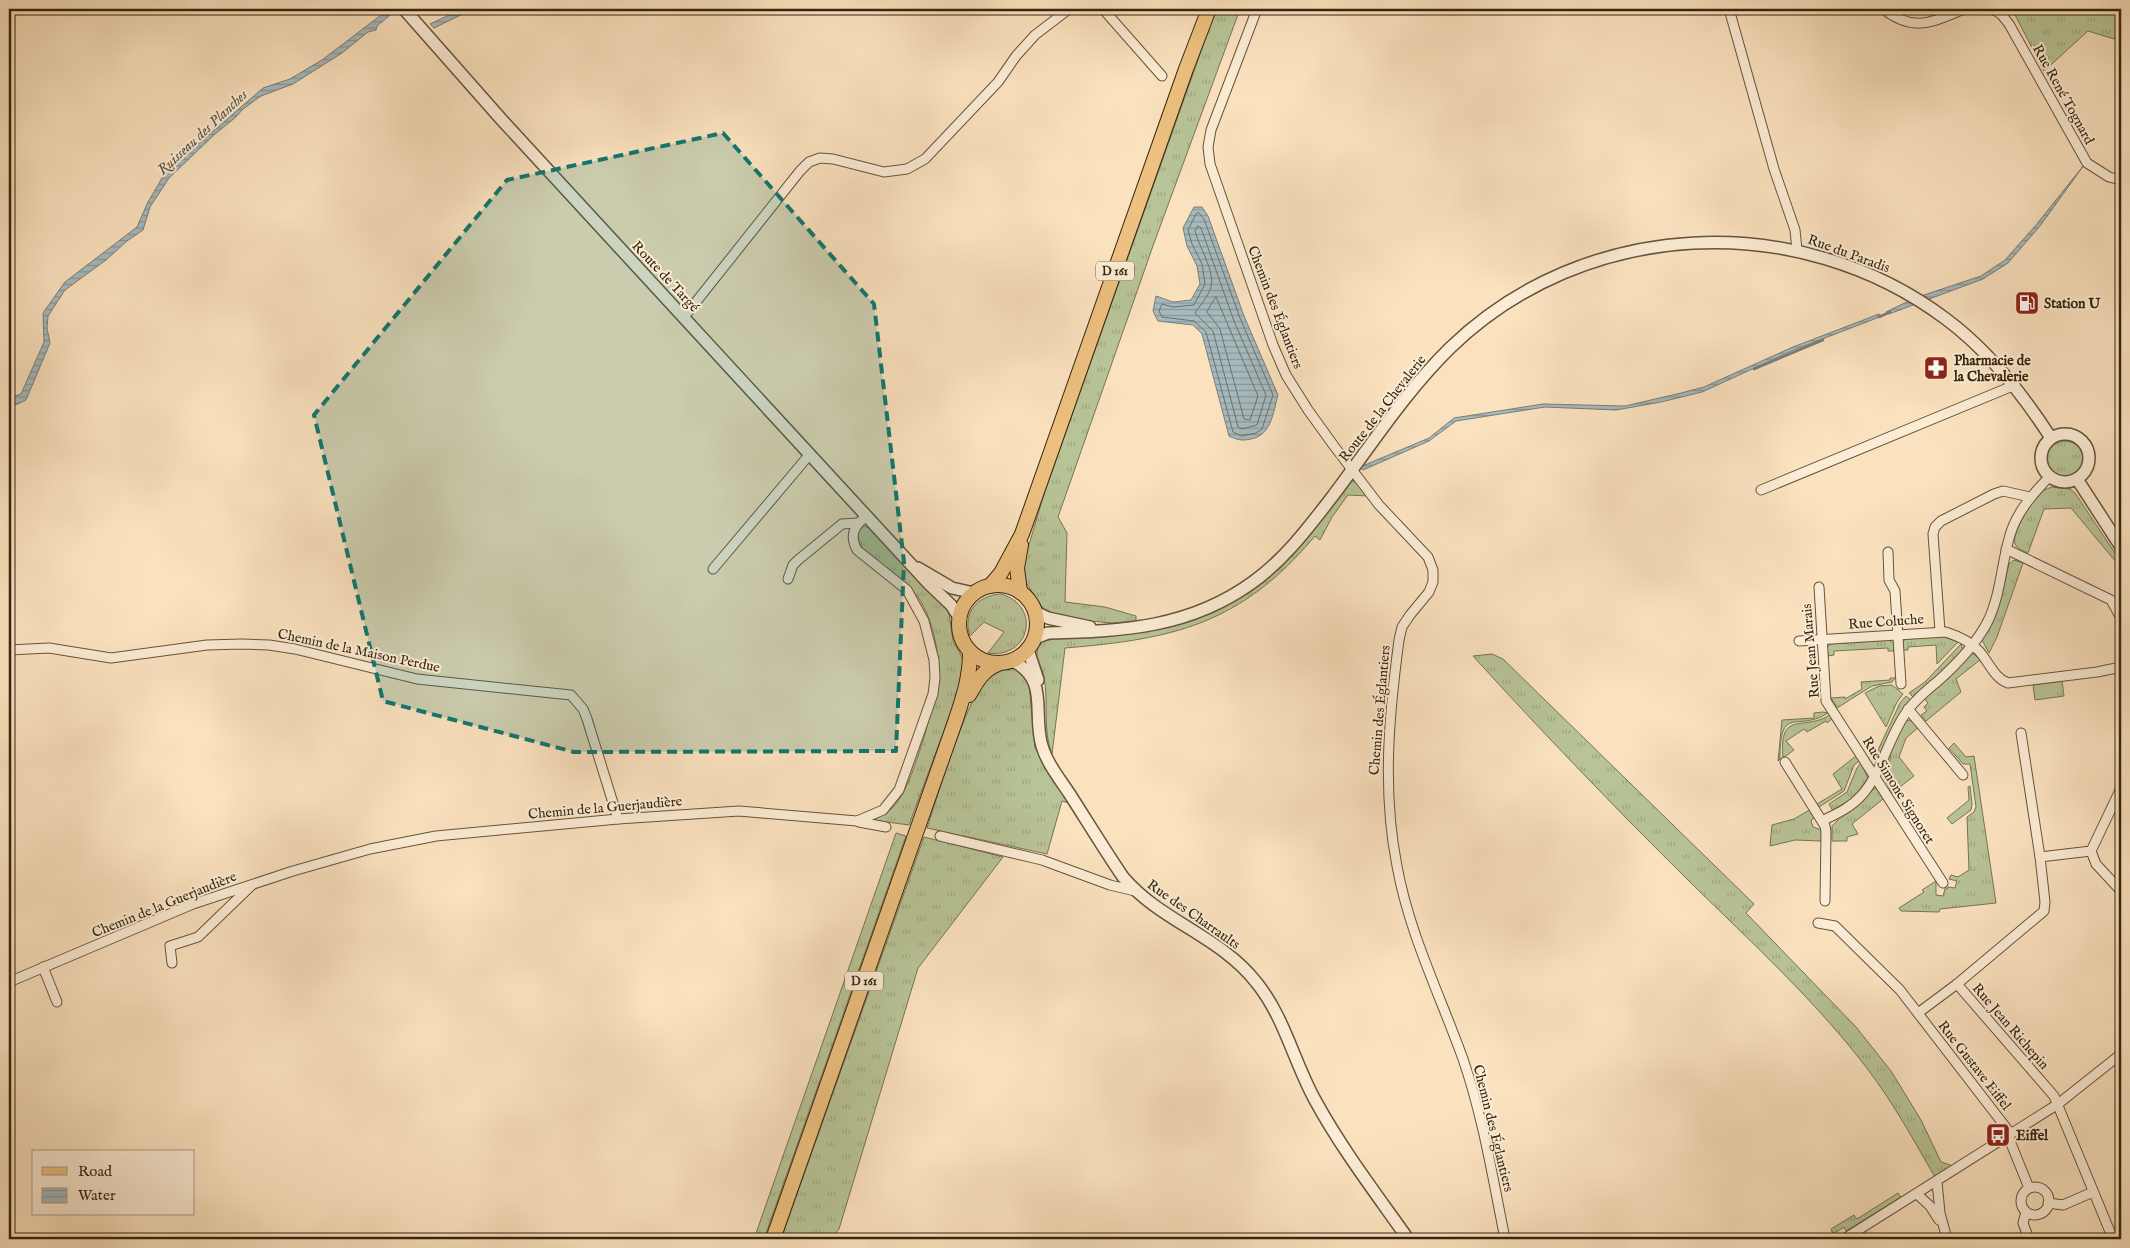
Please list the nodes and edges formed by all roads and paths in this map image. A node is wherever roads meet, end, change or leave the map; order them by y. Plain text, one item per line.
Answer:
1 (404, 9) edge
2 (1069, 9) edge
3 (1103, 9) edge
4 (1209, 9) edge
5 (1257, 9) edge
6 (1729, 9) edge
7 (1883, 9) edge
8 (1964, 9) edge
9 (1992, 9) edge
10 (1162, 76) dead end
11 (2121, 180) edge
12 (1797, 250) junction
13 (684, 317) junction
14 (2015, 386) junction
15 (2052, 438) junction
16 (810, 454) junction
17 (1352, 469) junction
18 (2050, 476) junction
19 (2077, 479) junction
20 (1761, 490) dead end
21 (2030, 497) junction
22 (867, 516) junction
23 (857, 523) junction
24 (1022, 534) junction
25 (2121, 547) edge
26 (2006, 549) junction
27 (1888, 552) dead end
28 (908, 561) junction
29 (713, 569) dead end
30 (788, 579) dead end
31 (990, 586) junction
32 (1819, 587) dead end
33 (1020, 592) junction
34 (974, 593) junction
35 (1035, 612) junction
36 (959, 617) junction
37 (2121, 618) edge
38 (1107, 630) junction
39 (1940, 631) junction
40 (1898, 634) junction
41 (1035, 638) junction
42 (1822, 639) junction
43 (1798, 641) dead end
44 (1972, 645) junction
45 (9, 650) edge
46 (1028, 650) junction
47 (970, 652) junction
48 (1013, 661) junction
49 (998, 664) junction
50 (2121, 667) edge
51 (1901, 684) dead end
52 (1038, 696) junction
53 (1908, 709) junction
54 (1833, 712) joint
55 (955, 722) junction
56 (2021, 733) dead end
57 (1784, 762) dead end
58 (1963, 775) dead end
59 (1874, 776) junction
60 (2121, 788) edge
61 (618, 819) junction
62 (1822, 820) junction
63 (857, 821) junction
64 (886, 827) dead end
65 (940, 836) dead end
66 (2091, 851) junction
67 (2040, 856) junction
68 (254, 883) junction
69 (1943, 883) dead end
70 (1135, 891) junction
71 (2121, 891) edge
72 (1825, 901) dead end
73 (1818, 922) dead end
74 (172, 964) dead end
75 (43, 967) junction
76 (9, 982) edge
77 (1957, 984) junction
78 (57, 1002) dead end
79 (1918, 1013) junction
80 (2121, 1054) edge
81 (2058, 1104) junction
82 (2010, 1135) junction
83 (1937, 1182) junction
84 (2029, 1188) junction
85 (2093, 1192) junction
86 (1917, 1194) junction
87 (2048, 1203) junction
88 (2026, 1212) junction
89 (772, 1239) edge
90 (1408, 1239) edge
91 (1505, 1239) edge
92 (1844, 1239) edge
93 (1947, 1239) edge
94 (2029, 1239) edge
95 (2113, 1239) edge

1 - 13 street, Route de Targé
2 - 13 street
3 - 10 street
4 - 24 main road, D 161
5 - 17 street, Chemin des Églantiers
6 - 12 street, Rue du Paradis
7 - 8 street
9 - 11 street, Rue René Tognard
12 - 14 street, Rue du Paradis
12 - 17 street, Route de la Chevalerie
13 - 16 street, Route de Targé
14 - 15 street, Rue du Paradis
14 - 20 street
15 - 18 street
15 - 19 street
16 - 22 street, Route de Targé
16 - 29 street
17 - 38 street, Route de la Chevalerie
17 - 91 street, Chemin des Églantiers
18 - 19 street
18 - 21 street
19 - 25 street
21 - 26 street
21 - 39 street
22 - 23 street
22 - 28 street, Route de Targé
23 - 30 street
23 - 63 street, Chemin de la Guerjaudière
24 - 31 main road, D 161
24 - 33 main road, D 161
26 - 37 street
26 - 44 street
27 - 40 street
28 - 34 street, Route de Targé
28 - 36 street, Route de Targé
31 - 33 main road
31 - 34 main road
32 - 42 street, Rue Jean Marais
33 - 35 main road
34 - 36 main road
35 - 38 street, Route de la Chevalerie
35 - 41 main road
36 - 47 main road
38 - 41 street, Route de la Chevalerie
39 - 40 street, Rue Coluche
39 - 44 street, Rue Coluche
40 - 42 street, Rue Coluche
40 - 51 street
41 - 46 main road
42 - 43 street, Rue Coluche
42 - 54 street, Rue Jean Marais
44 - 50 street
44 - 53 street
45 - 61 street, Chemin de la Maison Perdue
46 - 48 main road
46 - 52 street
47 - 49 main road
47 - 55 main road, D 161
48 - 49 main road
48 - 52 street, Rue des Charraults
49 - 55 main road, D 161
52 - 70 street, Rue des Charraults
53 - 58 street
53 - 59 street
54 - 59 street, Rue Simone Signoret
55 - 89 main road, D 161
56 - 67 street, Rue Jean Richepin
57 - 62 street
59 - 62 street
59 - 69 street, Rue Simone Signoret
60 - 66 street
61 - 63 street, Chemin de la Guerjaudière
61 - 68 street, Chemin de la Guerjaudière
62 - 72 street
63 - 64 street
65 - 70 street
66 - 67 street
66 - 71 street
67 - 77 street, Rue Jean Richepin
68 - 74 street
68 - 75 street, Chemin de la Guerjaudière
70 - 90 street, Rue des Charraults
73 - 79 street, Rue Gustave Eiffel
75 - 76 street, Chemin de la Guerjaudière
75 - 78 street
77 - 79 street
77 - 81 street, Rue Jean Richepin
79 - 82 street, Rue Gustave Eiffel
80 - 81 street
81 - 82 street
81 - 85 street, Rue Jean Richepin
82 - 83 street
82 - 84 street, Rue Gustave Eiffel
83 - 86 street
83 - 93 street
84 - 87 street
84 - 88 street
85 - 87 street
85 - 95 street, Rue Jean Richepin
86 - 92 street
86 - 93 street
87 - 88 street
88 - 94 street

